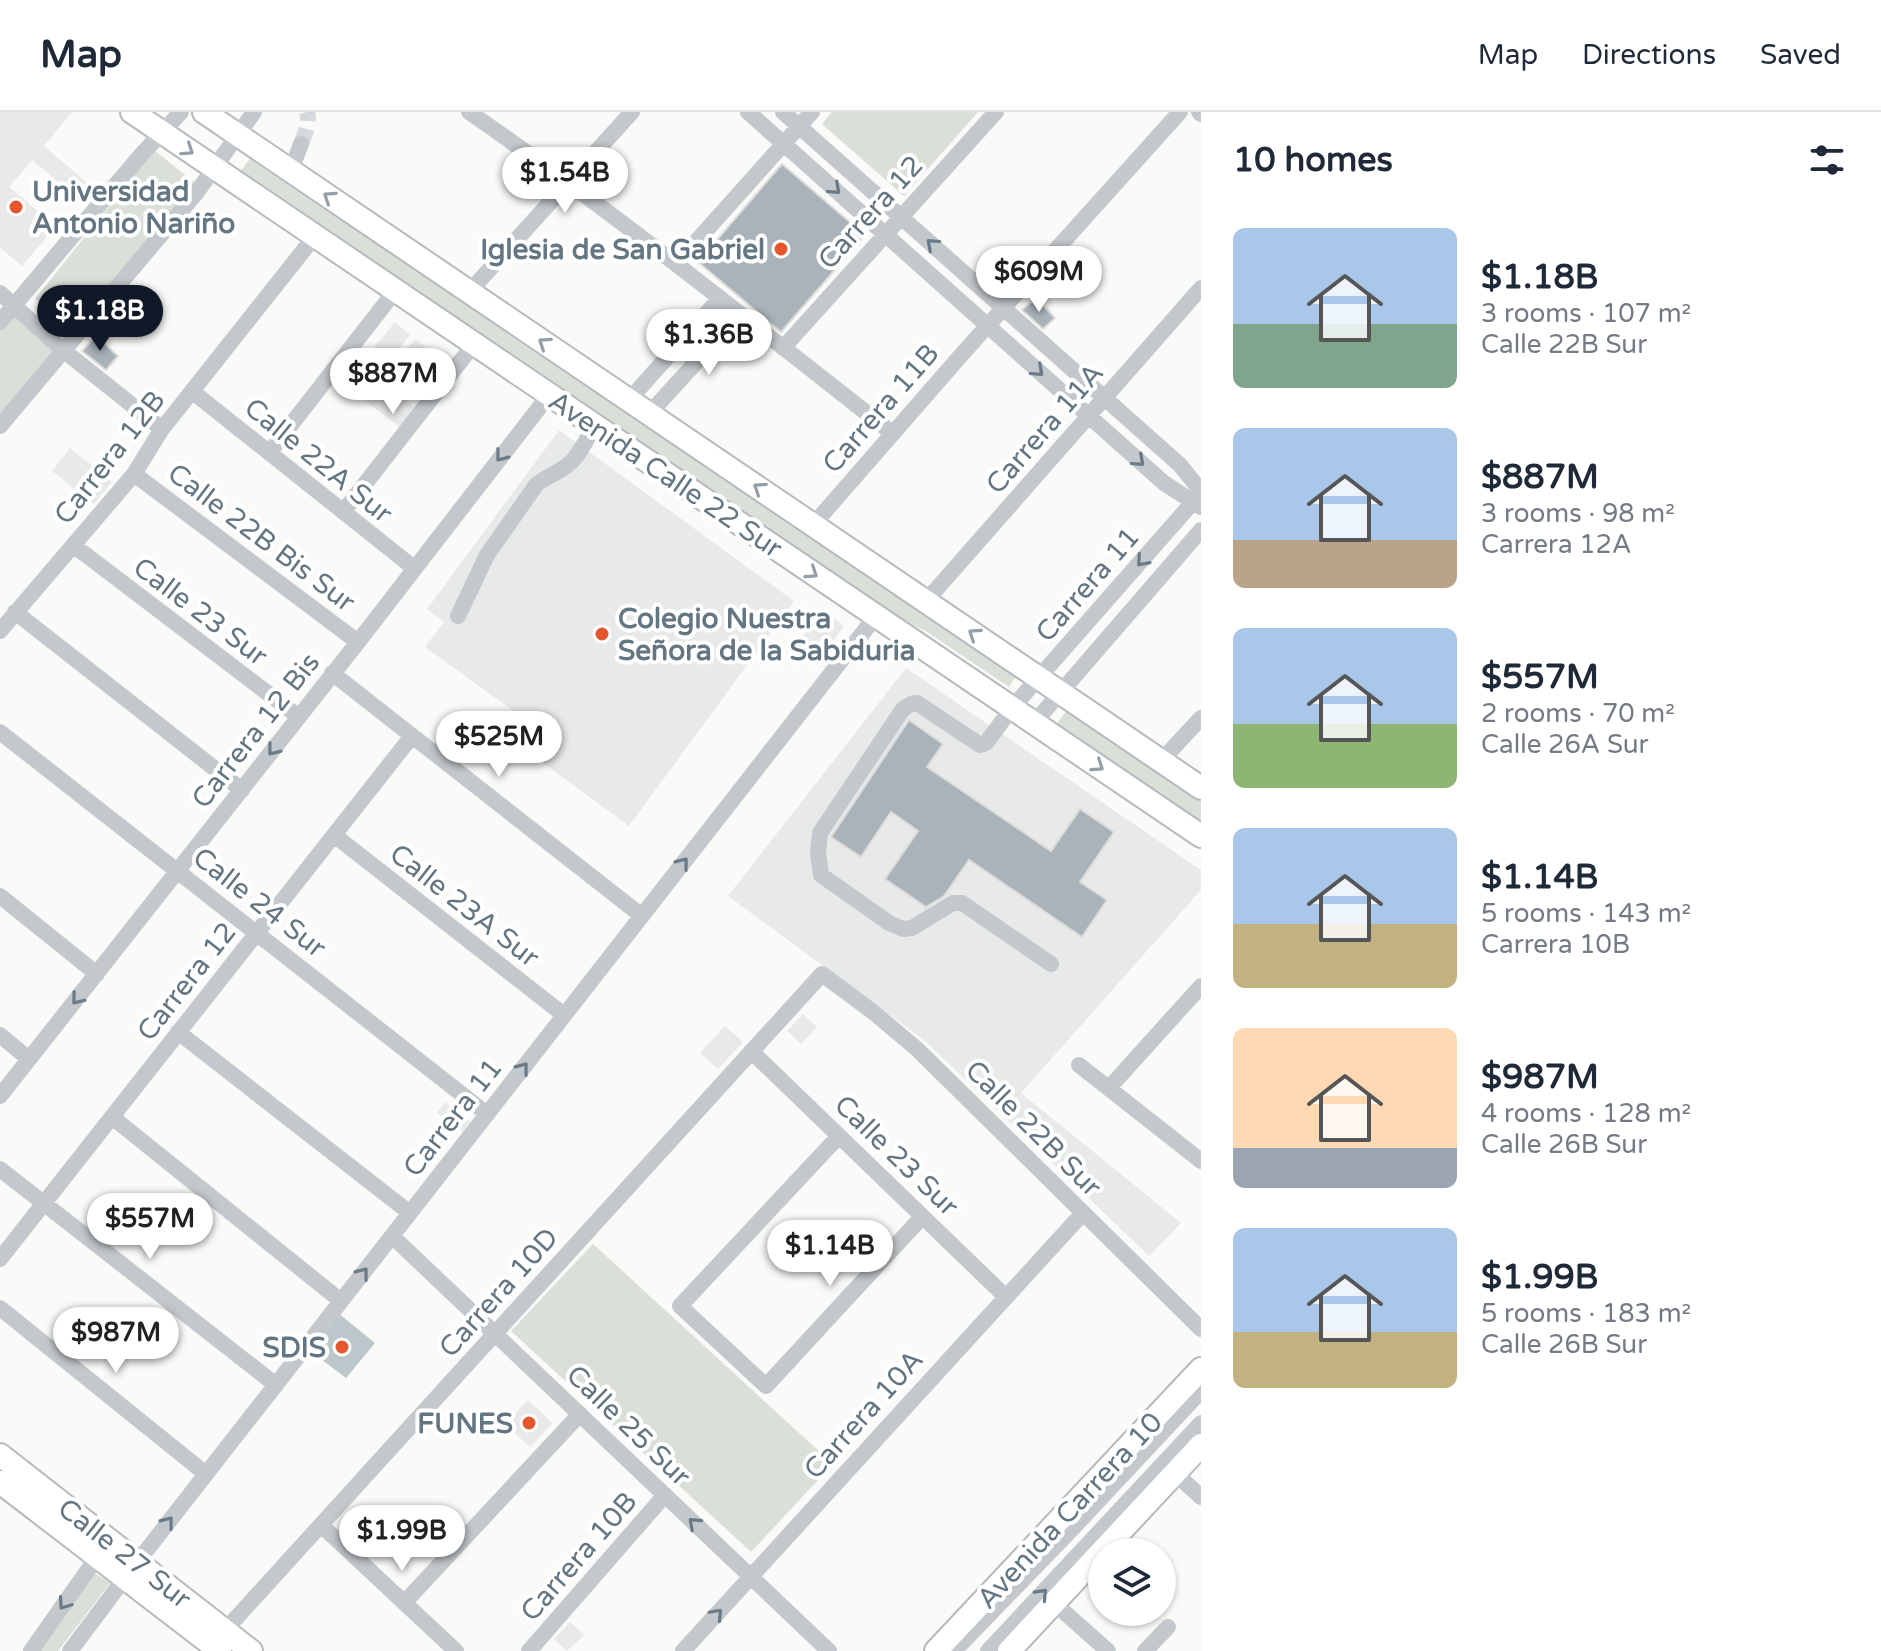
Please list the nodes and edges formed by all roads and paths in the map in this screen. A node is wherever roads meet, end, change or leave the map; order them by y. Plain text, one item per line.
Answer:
1 (132, 112) edge
2 (181, 112) edge
3 (204, 112) edge
4 (254, 112) edge
5 (469, 112) edge
6 (632, 112) edge
7 (748, 112) edge
8 (783, 112) edge
9 (812, 112) edge
10 (996, 112) edge
11 (1180, 112) edge
12 (800, 126) junction
13 (162, 132) junction
14 (238, 135) junction
15 (301, 144) tunnel mouth
16 (784, 144) junction
17 (214, 168) junction
18 (287, 169) junction
19 (569, 181) junction
20 (901, 217) junction
21 (886, 234) junction
22 (315, 236) junction
23 (676, 264) junction
24 (1201, 288) edge
25 (395, 291) junction
26 (469, 292) junction
27 (0, 293) edge
28 (720, 298) junction
29 (14, 304) junction
30 (1004, 308) junction
31 (740, 314) junction
32 (0, 322) edge
33 (988, 325) junction
34 (474, 344) junction
35 (783, 348) junction
36 (63, 350) junction
37 (193, 392) junction
38 (549, 395) junction
39 (1105, 398) junction
40 (629, 400) junction
41 (649, 414) junction
42 (1089, 416) junction
43 (0, 426) edge
44 (594, 426) junction
45 (162, 429) junction
46 (892, 433) junction
47 (269, 453) junction
48 (134, 474) junction
49 (1199, 498) edge
50 (343, 512) junction
51 (813, 525) junction
52 (1201, 530) edge
53 (73, 545) junction
54 (414, 568) junction
55 (926, 601) junction
56 (15, 612) junction
57 (458, 616) dead end
58 (876, 616) junction
59 (0, 631) edge
60 (358, 642) junction
61 (332, 673) junction
62 (1039, 678) junction
63 (1060, 692) junction
64 (1012, 708) junction
65 (299, 717) junction
66 (1201, 718) edge
67 (1034, 723) junction
68 (0, 732) edge
69 (412, 736) junction
70 (1161, 761) junction
71 (1201, 788) edge
72 (242, 790) junction
73 (334, 835) junction
74 (1201, 836) edge
75 (178, 871) junction
76 (0, 896) edge
77 (642, 916) junction
78 (256, 933) junction
79 (1051, 964) dead end
80 (97, 974) junction
81 (822, 974) joint
82 (1201, 986) edge
83 (564, 1015) junction
84 (178, 1032) junction
85 (0, 1035) edge
86 (751, 1051) junction
87 (29, 1059) junction
88 (1079, 1065) dead end
89 (1109, 1088) junction
90 (0, 1096) edge
91 (487, 1114) junction
92 (112, 1117) junction
93 (839, 1136) junction
94 (1201, 1160) edge
95 (0, 1169) edge
96 (44, 1203) junction
97 (410, 1213) junction
98 (1083, 1213) junction
99 (922, 1217) junction
100 (392, 1236) junction
101 (0, 1259) edge
102 (1006, 1297) junction
103 (341, 1301) junction
104 (0, 1308) edge
105 (1201, 1329) edge
106 (495, 1334) junction
107 (1201, 1369) edge
108 (276, 1385) junction
109 (1201, 1391) edge
110 (580, 1414) junction
111 (1201, 1423) edge
112 (1201, 1445) edge
113 (1175, 1473) junction
114 (3, 1474) edge
115 (206, 1474) junction
116 (665, 1495) junction
117 (1201, 1497) edge
118 (321, 1525) junction
119 (97, 1557) junction
120 (130, 1571) junction
121 (750, 1576) junction
122 (404, 1603) junction
123 (1054, 1603) junction
124 (1168, 1627) dead end
125 (219, 1642) edge
126 (31, 1651) edge
127 (70, 1651) edge
128 (251, 1651) edge
129 (456, 1651) edge
130 (529, 1651) edge
131 (683, 1651) edge
132 (829, 1651) edge
133 (936, 1651) edge
134 (954, 1651) edge
135 (988, 1651) edge
136 (1009, 1651) edge
137 (1108, 1651) edge
138 (1145, 1651) edge

1 - 13 main road, Avenida Calle 22 Sur
2 - 13 street
3 - 14 main road, Avenida Calle 22 Sur
4 - 14 street
5 - 19 street
6 - 19 street
7 - 16 street
8 - 12 street
9 - 12 street
10 - 20 street, Carrera 12
11 - 30 street, Carrera 11B
12 - 16 street
12 - 20 street
13 -> 17 main road, Avenida Calle 22 Sur
13 - 29 street
14 - 17 street
14 - 18 main road, Avenida Calle 22 Sur
15 - 18 street
16 -> 21 street
16 - 23 street
17 - 22 main road, Avenida Calle 22 Sur
17 - 36 street
26 -> 18 main road, Avenida Calle 22 Sur
19 - 23 street
19 - 26 street
20 - 21 street, Carrera 12
30 -> 20 street
21 - 33 street
21 - 35 street, Carrera 12
22 - 25 main road, Avenida Calle 22 Sur
22 - 37 street, Carrera 12B
23 - 28 street
24 - 39 street, Carrera 11A
25 - 34 main road, Avenida Calle 22 Sur
25 - 47 street
40 -> 26 main road, Avenida Calle 22 Sur
27 - 29 street
28 - 31 street
28 - 40 street
29 - 32 street
29 - 36 street
30 - 33 street, Carrera 11B
30 - 39 street
31 - 35 street
31 - 41 street
33 -> 42 street
33 - 46 street, Carrera 11B
34 - 38 main road, Avenida Calle 22 Sur
34 - 50 street
35 - 46 street
36 - 43 street
36 - 45 street
37 - 45 street, Carrera 12B
37 - 47 street, Calle 22A Sur
38 - 44 main road, Avenida Calle 22 Sur
38 -> 54 street, Carrera 12 Bis
39 - 42 street, Carrera 11A
39 - 49 street
40 - 41 main road, Avenida Calle 22 Sur
51 -> 41 main road, Avenida Calle 22 Sur
42 -> 49 street
42 - 55 street, Carrera 11A
44 - 57 street
44 -> 58 main road, Avenida Calle 22 Sur
45 - 48 street, Carrera 12B
46 - 51 street, Carrera 11B
47 - 50 street, Calle 22A Sur
48 - 53 street, Carrera 12B
48 - 60 street, Calle 22B Bis Sur
49 -> 62 street, Carrera 11
50 - 54 street, Calle 22A Sur
51 - 55 main road, Avenida Calle 22 Sur
52 - 63 street, Carrera 11
53 - 56 street, Carrera 12B
53 - 65 street, Calle 23 Sur
54 - 60 street, Carrera 12 Bis
62 -> 55 main road, Avenida Calle 22 Sur
56 - 59 street, Carrera 12B
56 - 72 street
58 - 64 main road, Avenida Calle 22 Sur
77 -> 58 street, Carrera 11
60 - 61 street, Carrera 12 Bis
61 - 65 street, Carrera 12 Bis
61 - 69 street
62 - 63 main road, Avenida Calle 22 Sur
62 - 64 street, Carrera 11
63 - 67 street, Carrera 11
63 - 70 main road, Avenida Calle 22 Sur
64 - 67 main road, Avenida Calle 22 Sur
64 - 79 street, Carrera 11
65 -> 72 street, Carrera 12 Bis
66 - 70 street
67 -> 74 main road, Avenida Calle 22 Sur
68 - 75 street, Calle 24 Sur
69 - 73 street, Carrera 12
69 - 77 street
70 - 71 main road, Avenida Calle 22 Sur
72 - 75 street, Carrera 12 Bis
73 - 78 street, Carrera 12
73 - 83 street, Calle 23A Sur
75 - 78 street, Calle 24 Sur
75 - 80 street, Carrera 12 Bis
76 - 80 street
77 - 83 street, Carrera 11
78 - 84 street, Carrera 12
78 - 91 street, Calle 24 Sur
80 -> 87 street, Carrera 12 Bis
81 - 86 street, Carrera 10D
81 - 98 street, Calle 22B Sur
82 - 89 street
91 -> 83 street, Carrera 11
84 - 92 street, Carrera 12
84 - 97 street
85 - 87 street
86 - 93 street, Calle 23 Sur
86 - 106 street, Carrera 10D
87 - 90 street, Carrera 12 Bis
88 - 89 street
89 - 94 street
91 - 97 street, Carrera 11
92 - 96 street, Carrera 12
92 - 103 street
93 - 99 street, Calle 23 Sur
93 - 99 street
95 - 96 street
96 - 101 street, Carrera 12
96 - 108 street
97 - 100 street, Carrera 11
98 - 102 street, Carrera 10A
98 - 105 street, Calle 22B Sur
99 - 102 street, Calle 23 Sur
103 -> 100 street, Carrera 11
100 - 106 street, Calle 25 Sur
102 - 121 street, Carrera 10A
103 - 108 street, Carrera 11
104 - 115 street
106 - 110 street, Calle 25 Sur
106 - 118 street, Carrera 10D
107 - 133 main road, Avenida Carrera 10
108 - 115 street, Carrera 11
109 - 134 street
110 - 116 street, Calle 25 Sur
110 - 122 street
135 -> 111 street
112 - 113 main road, Avenida Carrera 10
113 - 117 street
113 - 123 main road, Avenida Carrera 10
114 - 119 main road, Calle 27 Sur
114 - 120 main road, Calle 27 Sur
120 -> 115 street, Carrera 11
121 -> 116 street, Calle 25 Sur
116 - 130 street, Carrera 10B
118 - 122 street
118 - 125 street, Carrera 10D
119 - 120 main road, Calle 27 Sur
119 -> 126 street
120 - 125 main road, Calle 27 Sur
120 - 127 street, Carrera 11
131 -> 121 street, Carrera 10A
121 - 132 street, Calle 25 Sur
122 - 129 street
123 - 136 main road, Avenida Carrera 10
123 - 137 street
124 - 138 street
125 - 128 main road, Calle 27 Sur

